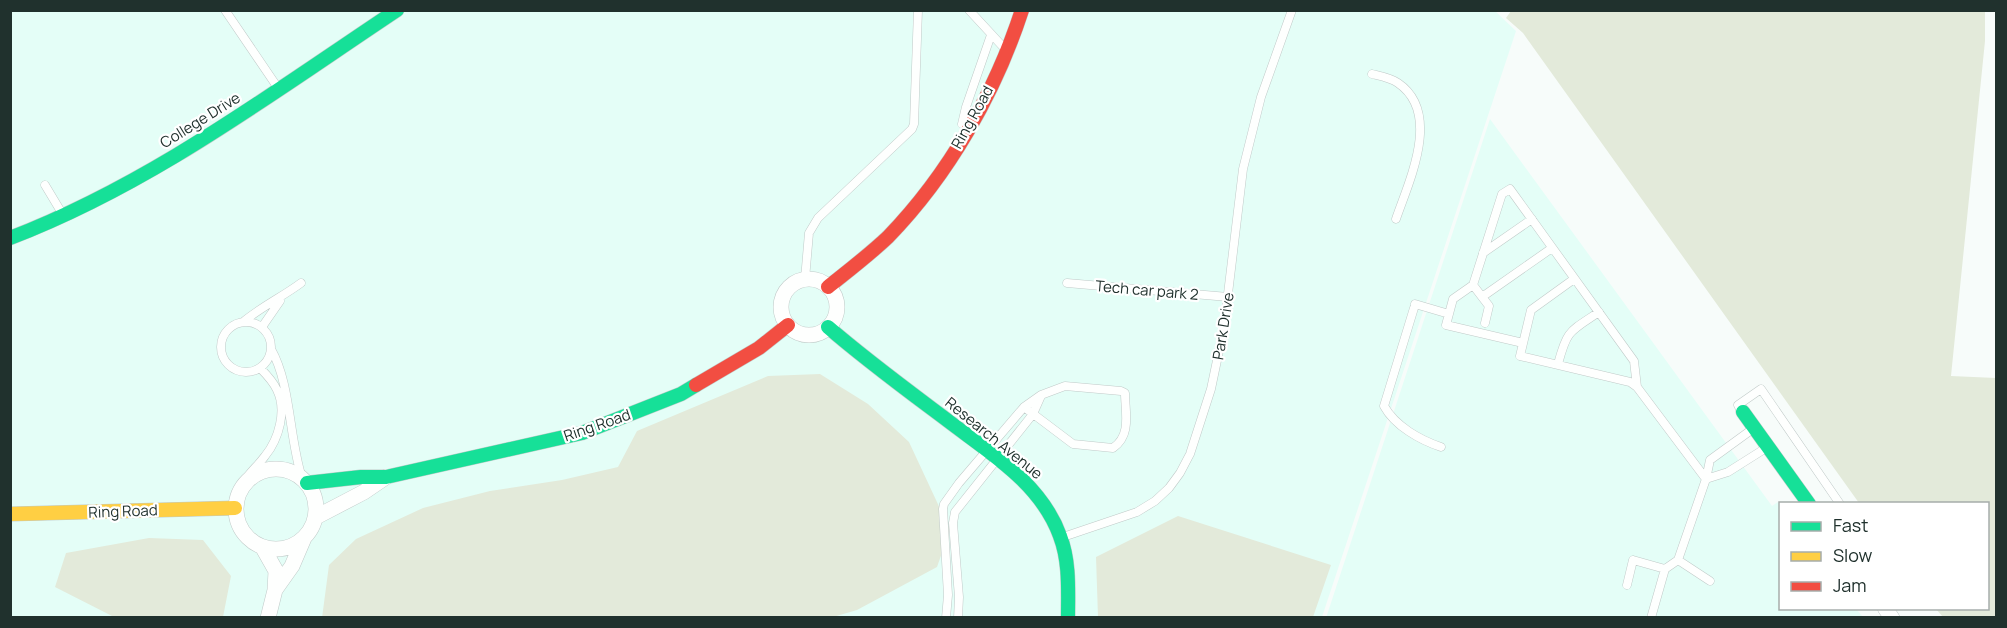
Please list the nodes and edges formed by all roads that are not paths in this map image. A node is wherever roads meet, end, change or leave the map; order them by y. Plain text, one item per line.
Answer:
1 (225, 10) edge
2 (397, 10) edge
3 (918, 10) edge
4 (969, 10) edge
5 (1022, 10) edge
6 (1293, 10) edge
7 (991, 35) junction
8 (1007, 52) junction
9 (1372, 74) dead end
10 (278, 88) junction
11 (958, 143) junction
12 (45, 185) dead end
13 (64, 217) junction
14 (1396, 219) dead end
15 (1532, 219) junction
16 (10, 238) edge
17 (1552, 248) junction
18 (1483, 253) junction
19 (805, 279) junction
20 (1574, 279) junction
21 (1067, 283) dead end
22 (301, 284) dead end
23 (1473, 285) junction
24 (828, 287) junction
25 (282, 297) junction
26 (1228, 297) junction
27 (1482, 297) junction
28 (1599, 312) junction
29 (1449, 314) junction
30 (243, 322) junction
31 (1485, 323) dead end
32 (788, 325) junction
33 (262, 327) junction
34 (828, 327) junction
35 (1523, 343) junction
36 (271, 350) junction
37 (1558, 364) junction
38 (260, 368) junction
39 (1637, 387) junction
40 (1041, 395) junction
41 (1024, 407) junction
42 (1743, 412) joint
43 (1033, 414) junction
44 (1754, 428) junction
45 (1441, 447) dead end
46 (1768, 447) junction
47 (993, 455) junction
48 (386, 477) junction
49 (1706, 479) junction
50 (305, 481) junction
51 (242, 485) junction
52 (1808, 502) edge
53 (1839, 502) edge
54 (235, 508) junction
55 (10, 514) edge
56 (316, 517) junction
57 (304, 538) junction
58 (1061, 538) junction
59 (263, 548) junction
60 (1678, 560) junction
61 (1665, 568) junction
62 (1710, 581) dead end
63 (1627, 585) dead end
64 (275, 590) junction
65 (268, 618) edge
66 (946, 618) edge
67 (958, 618) edge
68 (1068, 618) edge
69 (1651, 618) edge

1 - 10 lane
2 - 10 street, College Drive
3 - 19 lane
4 - 7 lane
5 - 8 street, Ring Road
6 - 26 lane, Park Drive
7 - 8 lane
7 - 11 lane
8 - 11 street, Ring Road
9 - 14 lane
10 - 13 street, College Drive
11 - 24 street, Ring Road
12 - 13 lane
13 - 16 street, College Drive
15 - 17 lane
15 - 18 lane
15 - 18 lane
17 - 20 lane
17 - 27 lane
18 - 23 lane
19 - 24 street
19 - 32 street
20 - 28 lane
20 - 35 lane
21 - 26 lane, Tech car park 2
22 - 25 lane
23 - 27 lane
23 - 29 lane
24 - 34 street
25 - 30 lane
25 - 33 lane
26 - 58 lane, Park Drive
27 - 31 lane
28 - 37 lane
28 - 39 lane
29 - 35 lane
29 - 45 lane
30 - 33 lane
30 - 38 lane
32 - 34 street
32 - 48 street, Ring Road
33 - 36 lane
34 - 47 street, Research Avenue
35 - 37 lane
36 - 38 lane
36 - 50 lane
37 - 39 lane
38 - 51 lane
39 - 49 lane
40 - 41 lane
40 - 43 lane
40 - 43 lane
41 - 43 lane
41 - 47 lane
42 - 44 street
42 - 53 lane
43 - 47 lane
44 - 46 street
44 - 49 lane
46 - 49 lane
46 - 52 street
47 - 58 street, Research Avenue
47 - 66 lane
47 - 67 lane
48 - 50 street, Ring Road
48 - 56 street, Ring Road
49 - 60 lane
50 - 51 street
50 - 56 street
51 - 54 street
54 - 55 street, Ring Road
54 - 59 street
56 - 57 street
57 - 59 street
57 - 64 street
58 - 68 street, Research Avenue
59 - 64 street
60 - 61 lane
60 - 62 lane
61 - 63 lane
61 - 69 lane
64 - 65 street

